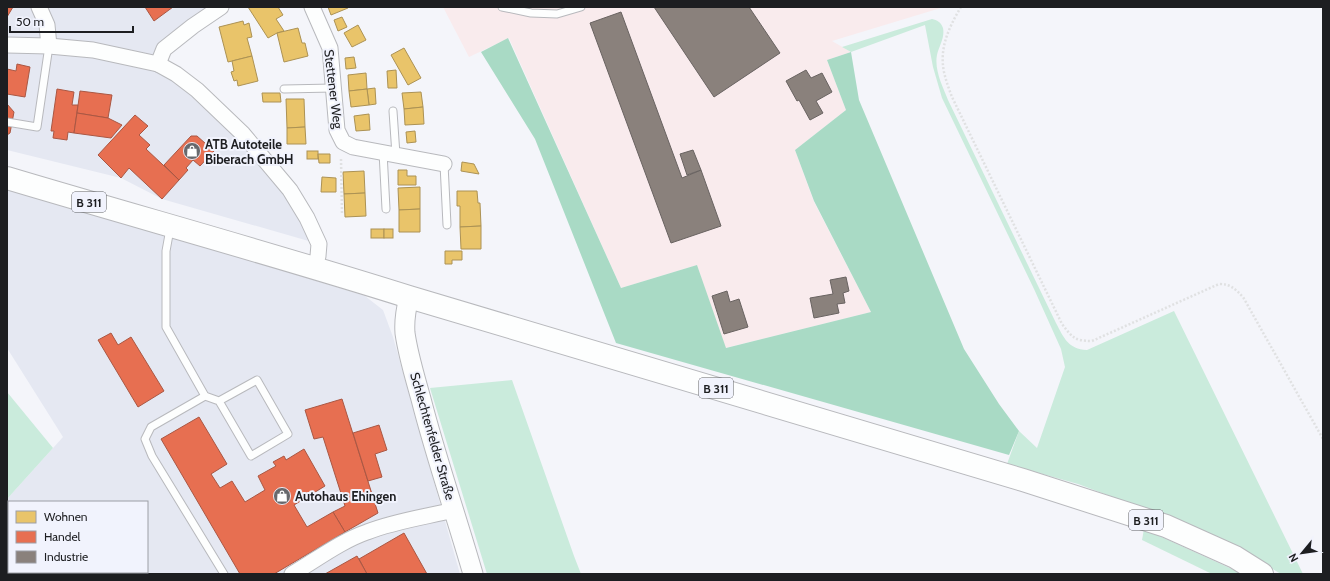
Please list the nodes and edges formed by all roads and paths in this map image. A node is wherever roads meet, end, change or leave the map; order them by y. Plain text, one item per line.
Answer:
1 (39, 7) edge
2 (221, 7) edge
3 (312, 7) edge
4 (502, 7) edge
5 (581, 7) edge
6 (961, 7) edge
7 (7, 45) edge
8 (48, 46) junction
9 (158, 64) junction
10 (333, 88) junction
11 (284, 89) dead end
12 (393, 112) dead end
13 (7, 122) edge
14 (343, 142) junction
15 (389, 154) junction
16 (444, 164) joint
17 (7, 178) edge
18 (386, 209) dead end
19 (342, 214) dead end
20 (447, 225) dead end
21 (171, 227) junction
22 (315, 267) junction
23 (409, 297) junction
24 (205, 396) junction
25 (219, 401) junction
26 (1323, 439) edge
27 (454, 510) junction
28 (224, 574) edge
29 (292, 574) edge
30 (473, 574) edge
31 (1262, 574) edge

1 - 8 street
2 - 9 street
3 - 10 street, Stettener Weg
4 - 5 lane
6 - 26 path
7 - 8 street
8 - 9 street
8 - 13 lane
9 - 22 street
10 - 11 lane
10 - 14 street, Stettener Weg
12 - 15 lane
14 - 15 street, Stettener Weg
14 - 19 path
15 - 16 street, Stettener Weg
15 - 18 lane
16 - 20 lane
17 - 21 main road, B 311
21 - 22 main road, B 311
21 - 24 lane
22 - 23 main road, B 311
23 - 27 street, Schlechtenfelder Straße
23 - 31 main road, B 311
24 - 25 lane
24 - 28 lane
25 - 25 lane
27 - 29 street
27 - 30 street, Schlechtenfelder Straße

